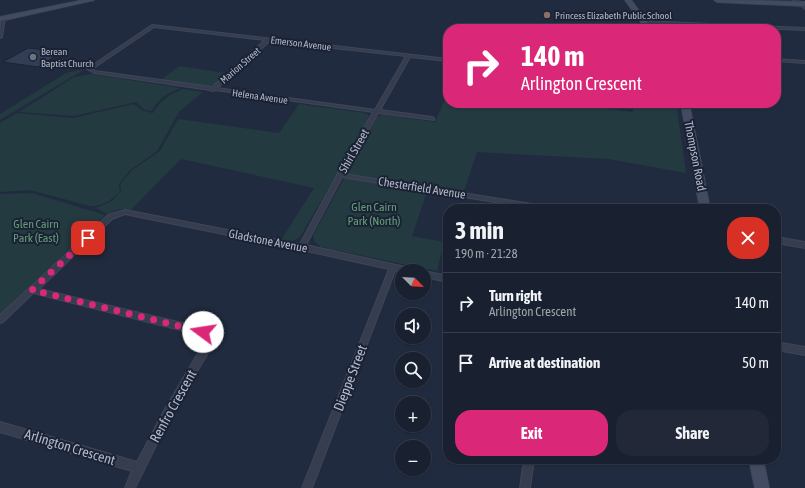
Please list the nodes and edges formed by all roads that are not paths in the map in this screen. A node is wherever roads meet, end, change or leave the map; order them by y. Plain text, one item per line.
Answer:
1 (91, 0) edge
2 (628, 0) edge
3 (718, 0) edge
4 (797, 2) edge
5 (805, 4) edge
6 (805, 8) edge
7 (2, 19) edge
8 (644, 22) joint
9 (690, 24) edge
10 (781, 28) edge
11 (805, 29) edge
12 (0, 37) edge
13 (269, 39) junction
14 (408, 56) junction
15 (443, 60) edge
16 (781, 60) edge
17 (805, 62) edge
18 (89, 69) joint
19 (212, 90) junction
20 (686, 108) edge
21 (376, 111) junction
22 (432, 120) dead end
23 (340, 175) junction
24 (520, 204) edge
25 (704, 204) edge
26 (781, 241) edge
27 (805, 245) edge
28 (302, 247) junction
29 (393, 268) joint
30 (431, 275) edge
31 (443, 278) edge
32 (32, 290) junction
33 (0, 320) edge
34 (781, 347) edge
35 (805, 351) edge
36 (0, 427) edge
37 (528, 464) edge
38 (757, 464) edge
39 (139, 468) junction
40 (130, 488) edge
41 (307, 488) edge
42 (526, 488) edge
43 (762, 488) edge

1 - 7 street
2 - 8 street
3 - 4 street
4 - 5 street
4 - 6 street
7 - 12 street
8 - 9 street
10 - 11 street
13 - 14 street, Emerson Avenue
13 - 18 street, Emerson Avenue
13 - 19 street, Marion Street
14 - 15 street, Emerson Avenue
14 - 21 street, Shirl Street
16 - 17 street
18 - 19 street, Helena Avenue
19 - 21 street, Helena Avenue
20 - 25 street, Thompson Road
21 - 22 street, Helena Avenue
21 - 23 street, Shirl Street
23 - 24 street, Chesterfield Avenue
23 - 28 street, Shirl Street
26 - 27 street
28 - 29 street, Gladstone Avenue
28 - 32 street, Gladstone Avenue
29 - 41 street, Dieppe Street
30 - 31 street
32 - 33 street
32 - 39 street, Renfro Crescent
34 - 35 street
36 - 39 street, Arlington Crescent
37 - 42 street
38 - 43 street
39 - 40 street, Renfro Crescent

